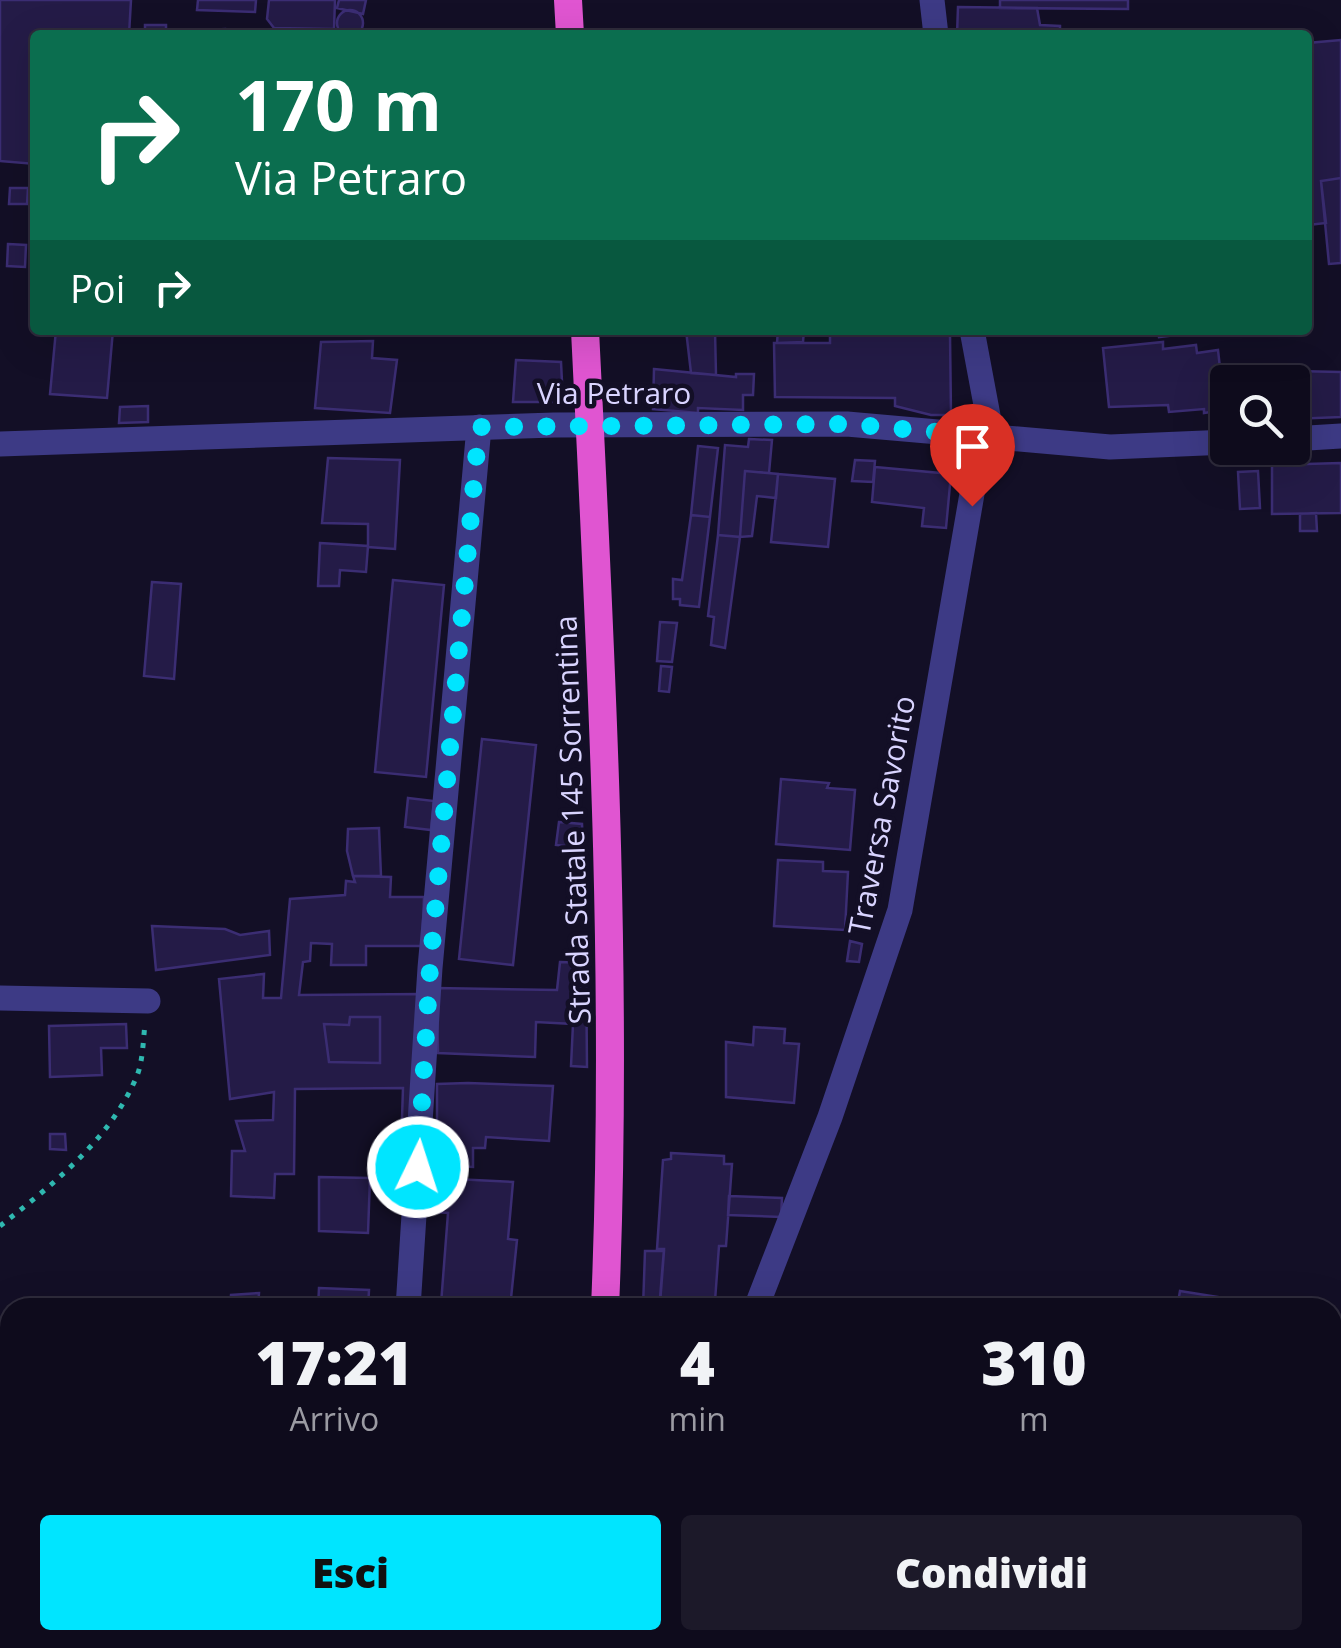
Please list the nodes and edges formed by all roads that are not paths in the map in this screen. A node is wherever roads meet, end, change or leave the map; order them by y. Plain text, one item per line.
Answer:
1 (568, 0) edge
2 (932, 0) edge
3 (570, 30) edge
4 (935, 30) edge
5 (585, 335) edge
6 (973, 335) edge
7 (479, 427) junction
8 (987, 436) junction
9 (1341, 436) edge
10 (1310, 438) edge
11 (1210, 443) edge
12 (0, 444) edge
13 (0, 998) edge
14 (148, 1002) road end
15 (409, 1298) edge
16 (605, 1298) edge
17 (760, 1298) edge

1 - 3 highway
2 - 4 street
5 - 16 highway, Strada Statale 145 Sorrentina
6 - 8 street, Traversa Savorito
7 - 8 street, Via Petraro
7 - 12 street, Via Petraro
7 - 15 street
8 - 11 street, Via Petraro
8 - 17 street, Traversa Savorito
9 - 10 street
13 - 14 street

